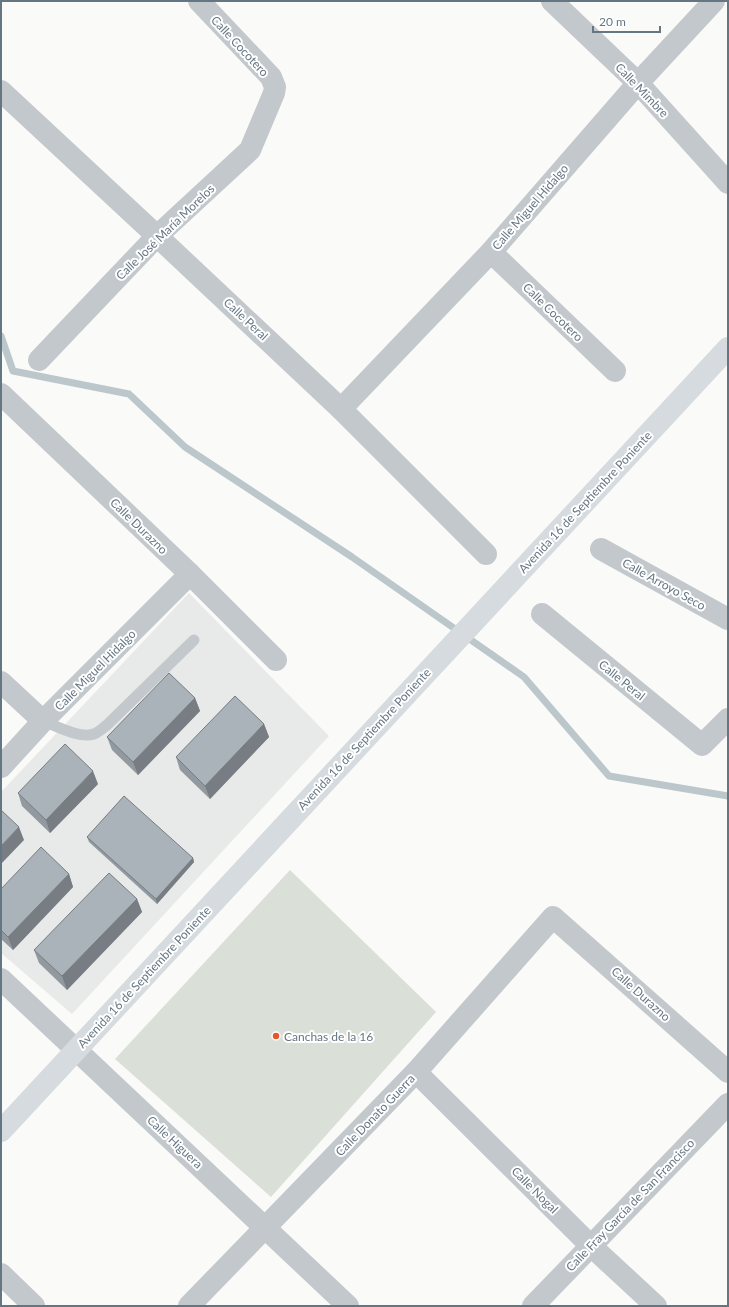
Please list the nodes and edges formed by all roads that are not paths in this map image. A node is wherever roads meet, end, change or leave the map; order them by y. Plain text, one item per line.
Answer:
1 (199, 1) edge
2 (552, 1) edge
3 (714, 1) edge
4 (638, 83) junction
5 (1, 91) edge
6 (274, 93) joint
7 (728, 183) edge
8 (158, 236) junction
9 (491, 252) junction
10 (728, 348) edge
11 (39, 360) dead end
12 (615, 371) dead end
13 (2, 396) edge
14 (341, 409) junction
15 (601, 549) dead end
16 (486, 554) dead end
17 (190, 574) junction
18 (542, 614) dead end
19 (728, 619) edge
20 (194, 640) dead end
21 (276, 660) dead end
22 (1, 682) edge
23 (728, 719) edge
24 (43, 721) junction
25 (1, 767) edge
26 (553, 917) joint
27 (1, 979) edge
28 (77, 1050) junction
29 (416, 1072) junction
30 (728, 1072) edge
31 (728, 1104) edge
32 (1, 1131) edge
33 (266, 1228) junction
34 (590, 1246) junction
35 (1, 1274) edge
36 (34, 1306) edge
37 (189, 1306) edge
38 (348, 1306) edge
39 (533, 1306) edge
40 (656, 1306) edge

1 - 6 street, Calle Cocotero
2 - 4 street, Calle Mimbre
3 - 4 street, Calle Miguel Hidalgo
4 - 7 street, Calle Mimbre
4 - 9 street, Calle Miguel Hidalgo
5 - 8 street, Calle Peral
6 - 8 street, Calle José María Morelos
8 - 11 street, Calle José María Morelos
8 - 14 street, Calle Peral
9 - 12 street, Calle Cocotero
9 - 14 street, Calle Miguel Hidalgo
10 - 28 main road, Avenida 16 de Septiembre Poniente
13 - 17 street, Calle Durazno
14 - 16 street, Calle Peral
15 - 19 street, Calle Arroyo Seco
17 - 21 street, Calle Durazno
17 - 24 street, Calle Miguel Hidalgo
18 - 23 street, Calle Peral
20 - 24 lane
22 - 24 street
24 - 25 street, Calle Miguel Hidalgo
26 - 29 street, Calle Donato Guerra
26 - 30 street, Calle Durazno
27 - 28 street, Calle Higuera
28 - 32 main road, Avenida 16 de Septiembre Poniente
28 - 33 street, Calle Higuera
29 - 33 street, Calle Donato Guerra
29 - 34 street, Calle Nogal
31 - 34 street, Calle Fray García de San Francisco
33 - 37 street, Calle Donato Guerra
33 - 38 street, Calle Higuera
34 - 39 street, Calle Fray García de San Francisco
34 - 40 street, Calle Nogal
35 - 36 street

